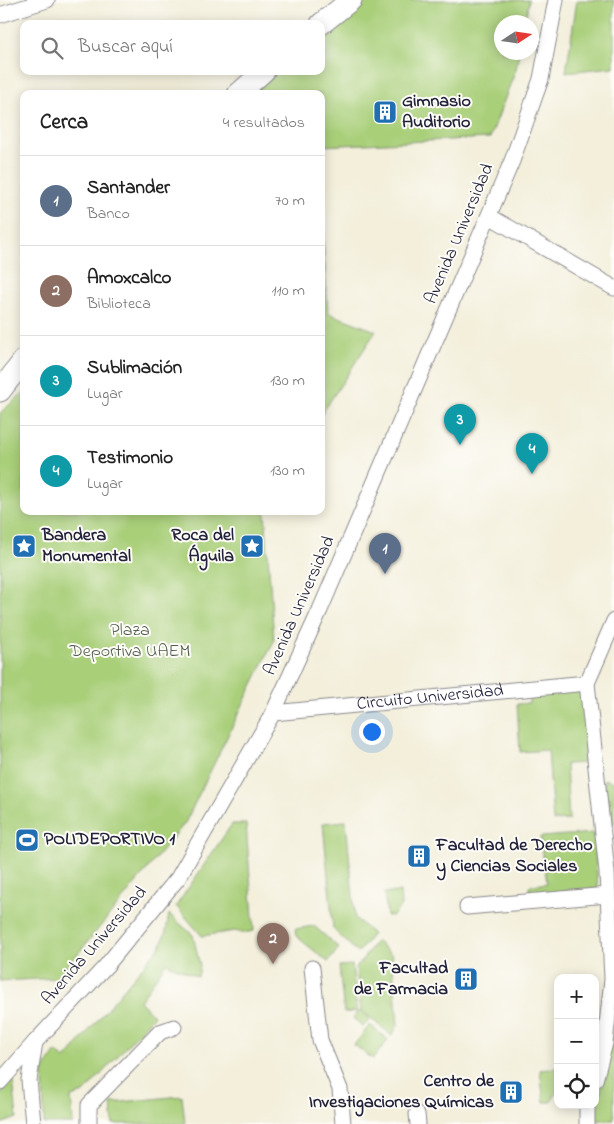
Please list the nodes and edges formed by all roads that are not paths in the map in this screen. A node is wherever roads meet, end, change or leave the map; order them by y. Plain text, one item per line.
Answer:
1 (47, 0) edge
2 (351, 0) edge
3 (556, 0) edge
4 (0, 16) edge
5 (325, 21) edge
6 (259, 75) edge
7 (243, 90) edge
8 (488, 216) junction
9 (614, 288) edge
10 (20, 365) edge
11 (0, 391) edge
12 (614, 621) edge
13 (587, 683) junction
14 (273, 713) junction
15 (608, 896) junction
16 (468, 907) dead end
17 (312, 968) dead end
18 (174, 1027) dead end
19 (36, 1040) junction
20 (599, 1065) edge
21 (0, 1082) edge
22 (587, 1109) edge
23 (33, 1124) edge
24 (89, 1124) edge
25 (343, 1124) edge
26 (587, 1124) edge

1 - 4 street
2 - 5 street
3 - 8 street, Avenida Universidad
6 - 7 street
8 - 9 street
8 - 14 street, Avenida Universidad
10 - 11 street
12 - 13 street
13 - 14 street, Circuito Universidad
13 - 15 street
14 - 19 street, Avenida Universidad
15 - 16 street
15 - 20 street
17 - 25 street
18 - 24 street
19 - 21 street, Avenida Universidad
19 - 23 street
22 - 26 street

